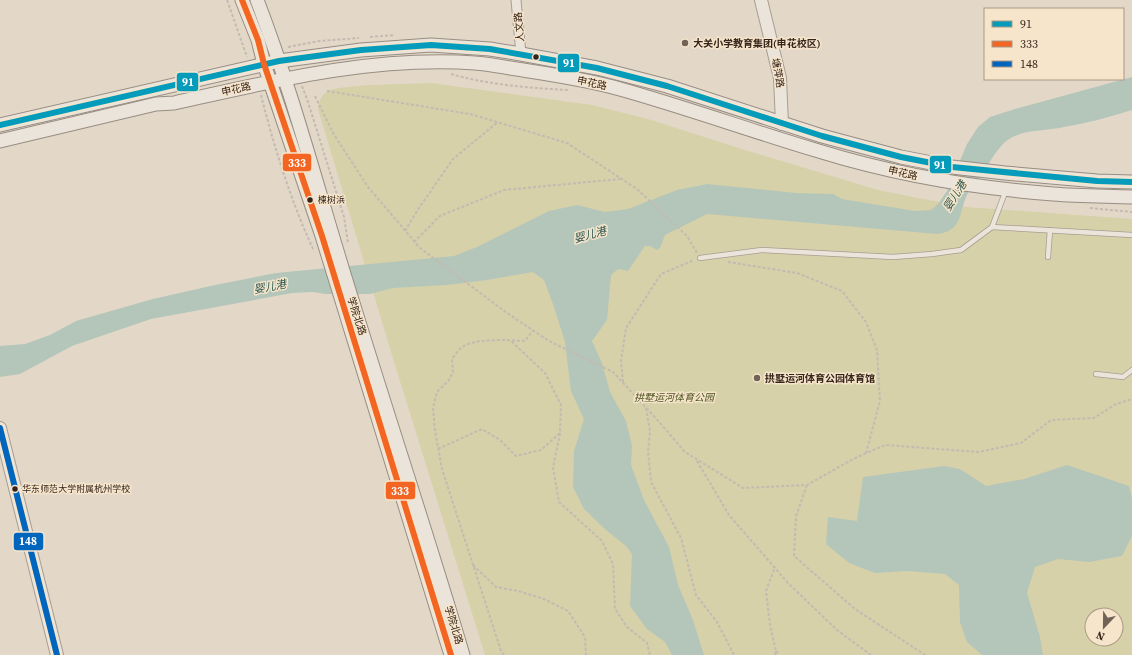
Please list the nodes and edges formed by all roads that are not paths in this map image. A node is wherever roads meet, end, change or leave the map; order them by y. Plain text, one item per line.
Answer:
1 (242, 0) edge
2 (257, 0) edge
3 (516, 0) edge
4 (761, 0) edge
5 (521, 54) junction
6 (277, 56) junction
7 (264, 64) junction
8 (284, 78) junction
9 (270, 81) junction
10 (782, 124) junction
11 (0, 125) edge
12 (0, 141) edge
13 (1132, 182) edge
14 (1000, 188) junction
15 (1132, 197) edge
16 (992, 227) junction
17 (1050, 230) junction
18 (1132, 235) edge
19 (1048, 257) dead end
20 (700, 258) road end
21 (347, 303) junction
22 (1132, 370) edge
23 (1096, 374) dead end
24 (0, 428) edge
25 (57, 655) edge
26 (451, 655) edge
27 (463, 655) edge

1 - 7 main road, 学院北路
2 - 6 main road, 学院北路
3 - 5 street, 人文路
4 - 10 street, 塘萍路
5 - 6 main road, 申花路
5 - 10 main road, 申花路
6 - 7 main road, 申花路
6 - 8 main road, 学院北路
7 - 9 main road, 学院北路
7 - 11 main road, 申花路
8 - 9 main road, 申花路
8 - 14 main road, 申花路
8 - 21 main road, 学院北路
9 - 12 main road, 申花路
9 - 21 main road, 学院北路
10 - 13 main road, 申花路
14 - 15 main road, 申花路
14 - 16 lane
16 - 17 lane
16 - 20 lane
17 - 18 lane
17 - 19 lane
21 - 26 main road, 学院北路
21 - 27 main road, 学院北路
22 - 23 lane
24 - 25 street

